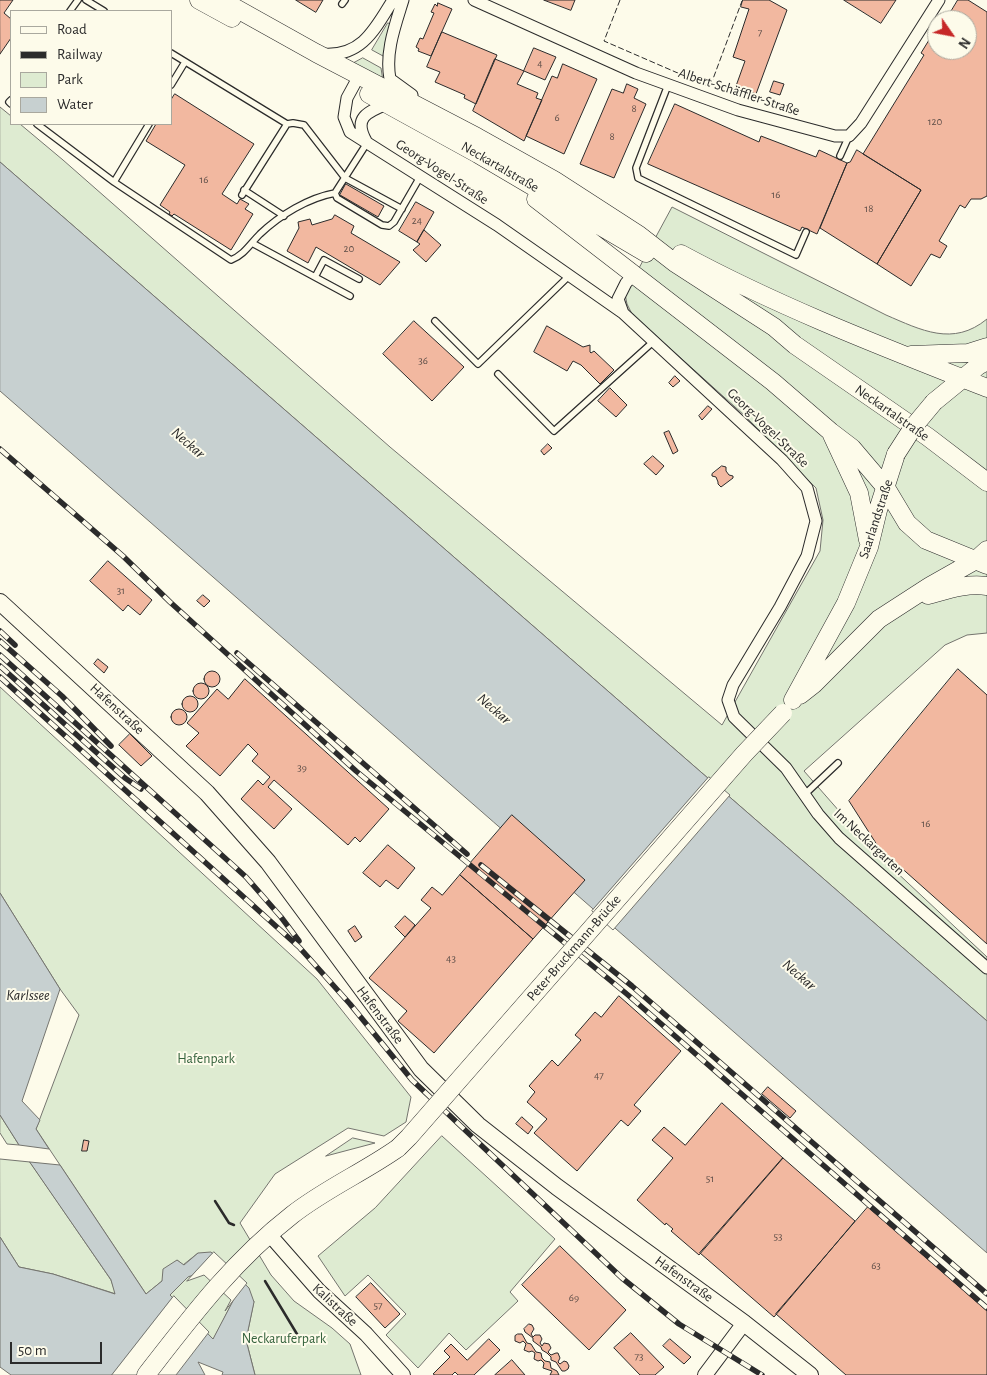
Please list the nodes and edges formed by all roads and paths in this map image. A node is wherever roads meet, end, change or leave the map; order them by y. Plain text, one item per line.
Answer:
1 (86, 0) edge
2 (199, 0) edge
3 (221, 0) edge
4 (394, 0) edge
5 (403, 0) edge
6 (474, 0) edge
7 (939, 0) edge
8 (102, 10) edge
9 (316, 53) junction
10 (172, 54) edge
11 (185, 62) junction
12 (357, 81) junction
13 (172, 84) edge
14 (668, 85) junction
15 (387, 104) junction
16 (287, 124) junction
17 (39, 125) edge
18 (148, 125) edge
19 (477, 136) junction
20 (849, 136) junction
21 (367, 143) junction
22 (478, 154) junction
23 (840, 156) dead end
24 (421, 175) junction
25 (345, 178) junction
26 (114, 182) junction
27 (335, 193) junction
28 (402, 209) junction
29 (284, 216) junction
30 (806, 232) dead end
31 (640, 235) junction
32 (252, 243) junction
33 (634, 274) junction
34 (570, 275) junction
35 (315, 277) junction
36 (359, 279) dead end
37 (350, 296) dead end
38 (623, 314) junction
39 (435, 321) dead end
40 (654, 341) junction
41 (795, 345) junction
42 (987, 347) edge
43 (902, 355) junction
44 (987, 361) edge
45 (498, 374) dead end
46 (963, 378) junction
47 (987, 388) edge
48 (831, 432) junction
49 (987, 482) edge
50 (886, 488) junction
51 (869, 547) junction
52 (983, 558) edge
53 (987, 586) edge
54 (908, 600) junction
55 (0, 602) edge
56 (728, 700) joint
57 (788, 707) junction
58 (838, 763) dead end
59 (804, 795) junction
60 (987, 968) edge
61 (268, 1234) junction
62 (744, 1323) junction
63 (146, 1375) edge
64 (403, 1375) edge
65 (705, 1375) edge
66 (810, 1375) edge

1 - 8 lane
2 - 12 main road, Neckartalstraße
3 - 9 main road, Neckartalstraße
4 - 9 street
5 - 19 street
6 - 14 street, Albert-Schäffler-Straße
7 - 20 street
9 - 12 main road, Neckartalstraße
10 - 11 lane
11 - 13 lane
11 - 16 lane
12 - 15 main road, Neckartalstraße
12 - 19 main road, Neckartalstraße
12 - 21 street, Georg-Vogel-Straße
14 - 20 street, Albert-Schäffler-Straße
14 - 30 lane
15 - 21 street
15 - 22 main road, Neckartalstraße
16 - 25 lane
16 - 29 lane
17 - 26 lane
18 - 26 lane
19 - 31 main road, Neckartalstraße
20 - 23 lane
21 - 24 street, Georg-Vogel-Straße
21 - 25 lane
22 - 33 main road
22 - 41 main road, Neckartalstraße
24 - 28 lane
24 - 34 street, Georg-Vogel-Straße
25 - 27 lane
25 - 28 lane
26 - 32 lane
27 - 28 lane
27 - 29 lane
29 - 32 lane
31 - 41 main road, Neckartalstraße
31 - 43 main road
32 - 35 lane
33 - 38 street
33 - 48 main road
34 - 38 street, Georg-Vogel-Straße
34 - 39 lane
35 - 36 lane
35 - 37 lane
38 - 40 street, Georg-Vogel-Straße
40 - 45 lane
40 - 56 street, Georg-Vogel-Straße
41 - 49 main road, Neckartalstraße
42 - 43 main road
43 - 46 main road
44 - 46 main road, Saarlandstraße
46 - 47 main road
46 - 50 main road, Saarlandstraße, bridge
48 - 50 main road
48 - 51 main road
50 - 51 main road, Saarlandstraße
50 - 52 main road
51 - 57 main road, Saarlandstraße
52 - 54 main road
53 - 54 main road
54 - 57 main road
55 - 62 main road, Hafenstraße
56 - 59 street, Im Neckargarten
57 - 61 main road, Peter-Bruckmann-Brücke, bridge
58 - 59 lane
59 - 60 street, Im Neckargarten
61 - 63 main road, Peter-Bruckmann-Brücke
61 - 64 street, Kalistraße
62 - 65 street
62 - 66 main road, Hafenstraße

